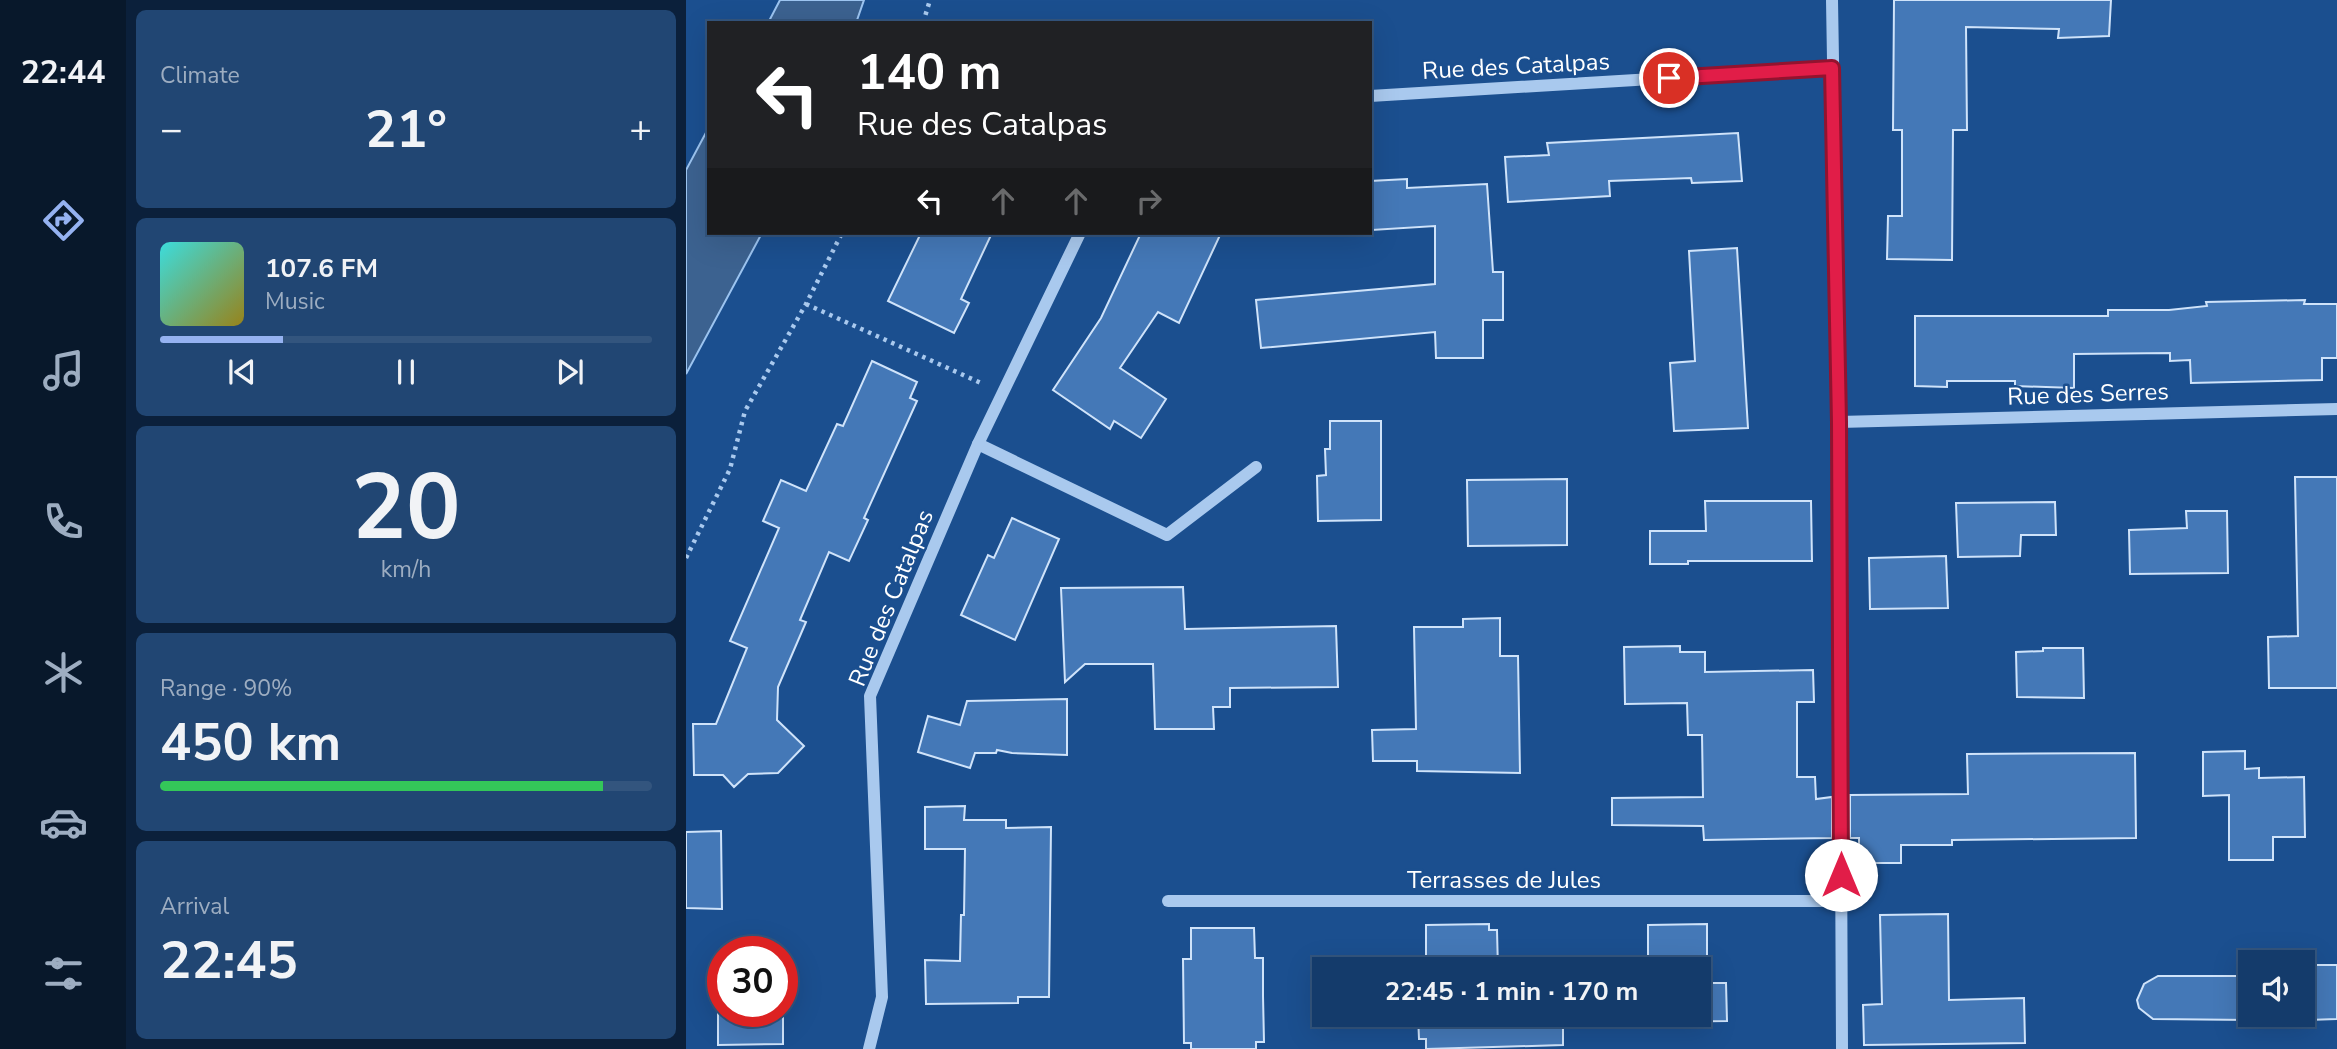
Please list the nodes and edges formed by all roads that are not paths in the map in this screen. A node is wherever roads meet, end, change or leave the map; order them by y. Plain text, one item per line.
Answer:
1 (1832, 0) edge
2 (1832, 68) junction
3 (1372, 96) edge
4 (1079, 235) edge
5 (2337, 409) edge
6 (1839, 422) junction
7 (978, 444) junction
8 (1256, 467) dead end
9 (1168, 901) dead end
10 (1841, 901) junction
11 (869, 1049) edge
12 (1842, 1049) edge

1 - 2 street
2 - 3 street, Rue des Catalpas
2 - 6 street
4 - 7 street, Rue des Catalpas
5 - 6 street, Rue des Serres
6 - 10 street
7 - 8 street
7 - 11 street, Rue des Catalpas
9 - 10 street, Terrasses de Jules
10 - 12 street

